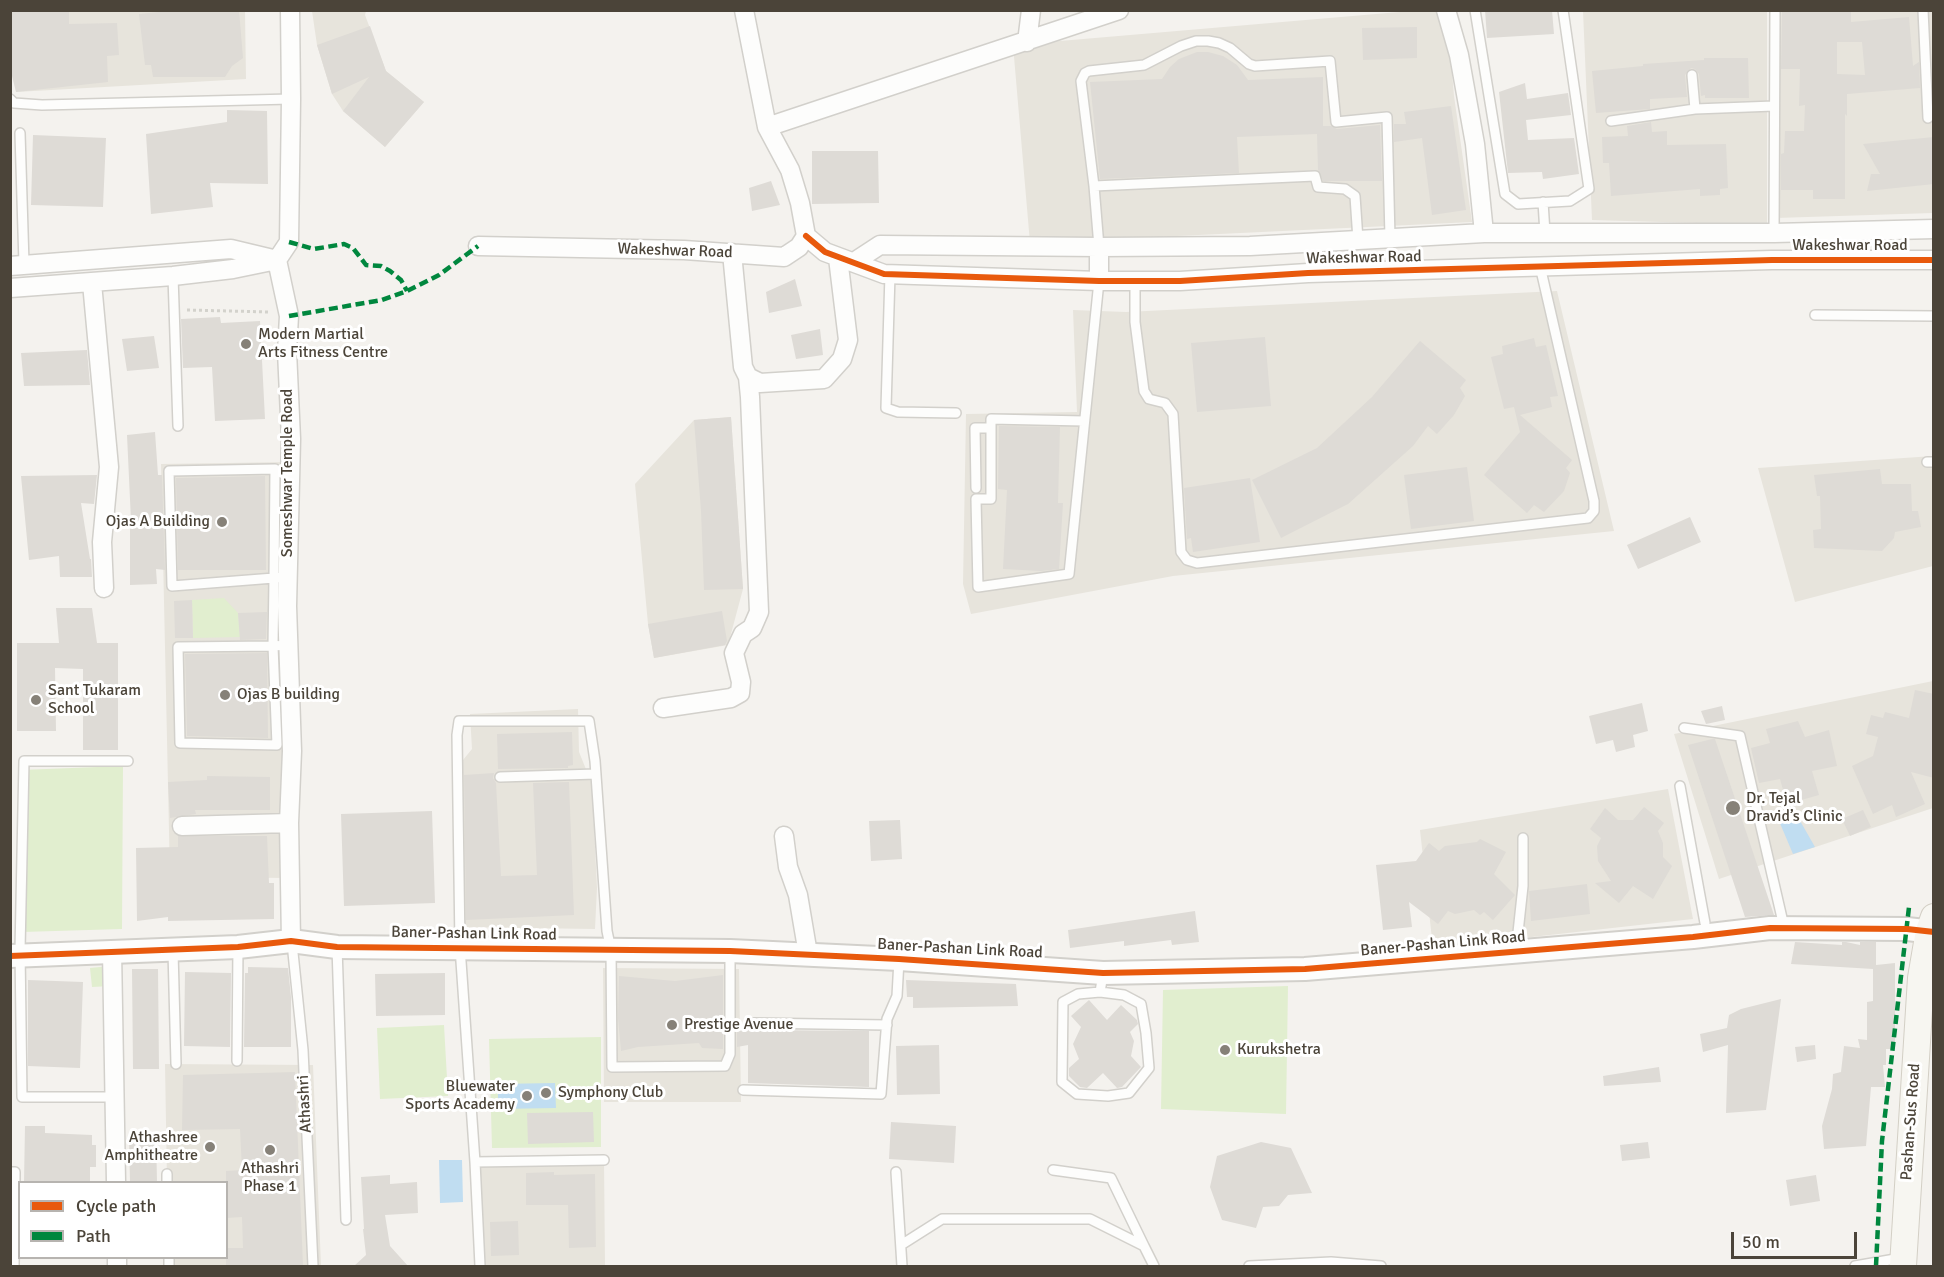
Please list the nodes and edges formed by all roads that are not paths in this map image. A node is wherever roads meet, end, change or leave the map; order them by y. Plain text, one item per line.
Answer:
1 (290, 10) edge
2 (744, 10) edge
3 (1031, 10) edge
4 (1119, 10) edge
5 (1446, 10) edge
6 (1475, 10) edge
7 (1563, 10) edge
8 (1775, 10) edge
9 (1923, 10) edge
10 (1027, 42) junction
11 (1692, 75) dead end
12 (10, 99) edge
13 (291, 99) junction
14 (1774, 106) junction
15 (1695, 109) junction
16 (1928, 118) dead end
17 (1611, 121) dead end
18 (767, 127) junction
19 (20, 133) dead end
20 (1094, 186) junction
21 (1543, 202) junction
22 (1934, 230) edge
23 (1484, 233) junction
24 (1545, 233) junction
25 (1774, 233) junction
26 (806, 236) junction
27 (1390, 238) junction
28 (1358, 240) junction
29 (478, 246) dead end
30 (1099, 247) junction
31 (732, 253) junction
32 (277, 260) junction
33 (846, 260) junction
34 (1934, 260) edge
35 (17, 265) edge
36 (1540, 266) junction
37 (890, 274) junction
38 (173, 276) junction
39 (1099, 281) junction
40 (1135, 282) junction
41 (92, 283) junction
42 (10, 288) edge
43 (1815, 315) dead end
44 (1934, 316) edge
45 (748, 377) junction
46 (956, 413) dead end
47 (1084, 421) junction
48 (178, 426) dead end
49 (991, 428) junction
50 (282, 469) junction
51 (976, 488) dead end
52 (281, 578) junction
53 (104, 588) dead end
54 (281, 646) junction
55 (663, 708) dead end
56 (1684, 728) dead end
57 (128, 762) dead end
58 (596, 774) junction
59 (500, 777) dead end
60 (1680, 786) dead end
61 (289, 824) junction
62 (182, 826) dead end
63 (784, 836) dead end
64 (1523, 838) dead end
65 (1782, 923) junction
66 (1926, 927) edge
67 (1705, 929) junction
68 (291, 941) junction
69 (337, 946) junction
70 (460, 946) junction
71 (238, 947) junction
72 (173, 949) junction
73 (611, 950) junction
74 (112, 951) junction
75 (730, 951) junction
76 (1516, 951) junction
77 (808, 954) junction
78 (16, 956) edge
79 (899, 959) junction
80 (1101, 982) junction
81 (754, 1023) dead end
82 (887, 1025) junction
83 (237, 1061) dead end
84 (176, 1064) dead end
85 (743, 1090) dead end
86 (114, 1097) junction
87 (604, 1160) dead end
88 (475, 1162) junction
89 (1053, 1170) dead end
90 (10, 1172) edge
91 (896, 1172) dead end
92 (116, 1181) edge
93 (346, 1220) dead end
94 (901, 1245) junction
95 (1144, 1246) junction
96 (1904, 1262) edge
97 (14, 1266) edge
98 (313, 1266) edge
99 (480, 1266) edge
100 (902, 1266) edge
101 (1154, 1266) edge
102 (1249, 1266) edge
103 (1381, 1266) edge
104 (1855, 1266) edge

1 - 13 street
2 - 18 street
3 - 10 street
4 - 10 street
5 - 23 street
6 - 21 lane
7 - 21 lane
8 - 14 lane
9 - 16 lane
10 - 18 street
11 - 15 lane
12 - 13 lane
13 - 32 street
14 - 15 lane
14 - 25 lane
15 - 17 lane
18 - 26 street
19 - 35 lane
20 - 27 lane
20 - 28 lane
20 - 30 lane
21 - 24 lane
22 - 25 street, Wakeshwar Road
23 - 24 street, Wakeshwar Road
23 - 27 street, Wakeshwar Road
24 - 25 street, Wakeshwar Road
26 - 31 street, Wakeshwar Road
26 - 33 street, Wakeshwar Road
27 - 28 street, Wakeshwar Road
28 - 30 street, Wakeshwar Road
29 - 31 street, Wakeshwar Road
30 - 33 street, Wakeshwar Road
30 - 39 street
31 - 45 street
32 - 35 street
32 - 38 street
32 - 50 street, Someshwar Temple Road
33 - 37 street, Wakeshwar Road
33 - 45 street
34 - 36 street, Wakeshwar Road
36 - 40 street, Wakeshwar Road
36 - 40 lane
37 - 39 street, Wakeshwar Road
37 - 46 lane
38 - 41 street
38 - 48 lane
39 - 40 street, Wakeshwar Road
39 - 47 lane
41 - 42 street
41 - 53 street
43 - 44 lane
45 - 55 street
47 - 49 lane
47 - 49 lane
49 - 51 lane
50 - 52 street, Someshwar Temple Road
50 - 52 lane
52 - 54 street, Someshwar Temple Road
54 - 54 lane
54 - 61 street, Someshwar Temple Road
56 - 65 lane
57 - 78 lane
58 - 59 lane
58 - 70 lane
58 - 73 lane
60 - 67 lane
61 - 62 street
61 - 68 street, Someshwar Temple Road
63 - 77 street
64 - 76 lane
65 - 66 street, Baner-Pashan Link Road
65 - 67 street, Baner-Pashan Link Road
66 - 96 main road, Pashan-Sus Road
67 - 76 street, Baner-Pashan Link Road
68 - 69 street, Baner-Pashan Link Road
68 - 71 street, Baner-Pashan Link Road
68 - 98 lane, Athashri
69 - 70 street, Baner-Pashan Link Road
69 - 93 lane
70 - 73 street, Baner-Pashan Link Road
70 - 88 lane
71 - 72 street, Baner-Pashan Link Road
71 - 83 lane
72 - 74 street, Baner-Pashan Link Road
72 - 84 lane
73 - 75 street, Baner-Pashan Link Road
73 - 75 lane
74 - 78 street, Baner-Pashan Link Road
74 - 86 street
75 - 77 street, Baner-Pashan Link Road
76 - 80 street, Baner-Pashan Link Road
77 - 79 street, Baner-Pashan Link Road
78 - 86 lane
79 - 80 street, Baner-Pashan Link Road
79 - 82 lane
80 - 80 lane
81 - 82 lane
82 - 85 lane
86 - 92 street
87 - 88 lane
88 - 99 lane
89 - 95 lane
90 - 97 lane
91 - 94 lane
94 - 95 lane
94 - 100 lane
95 - 101 lane
96 - 104 lane
102 - 103 lane

